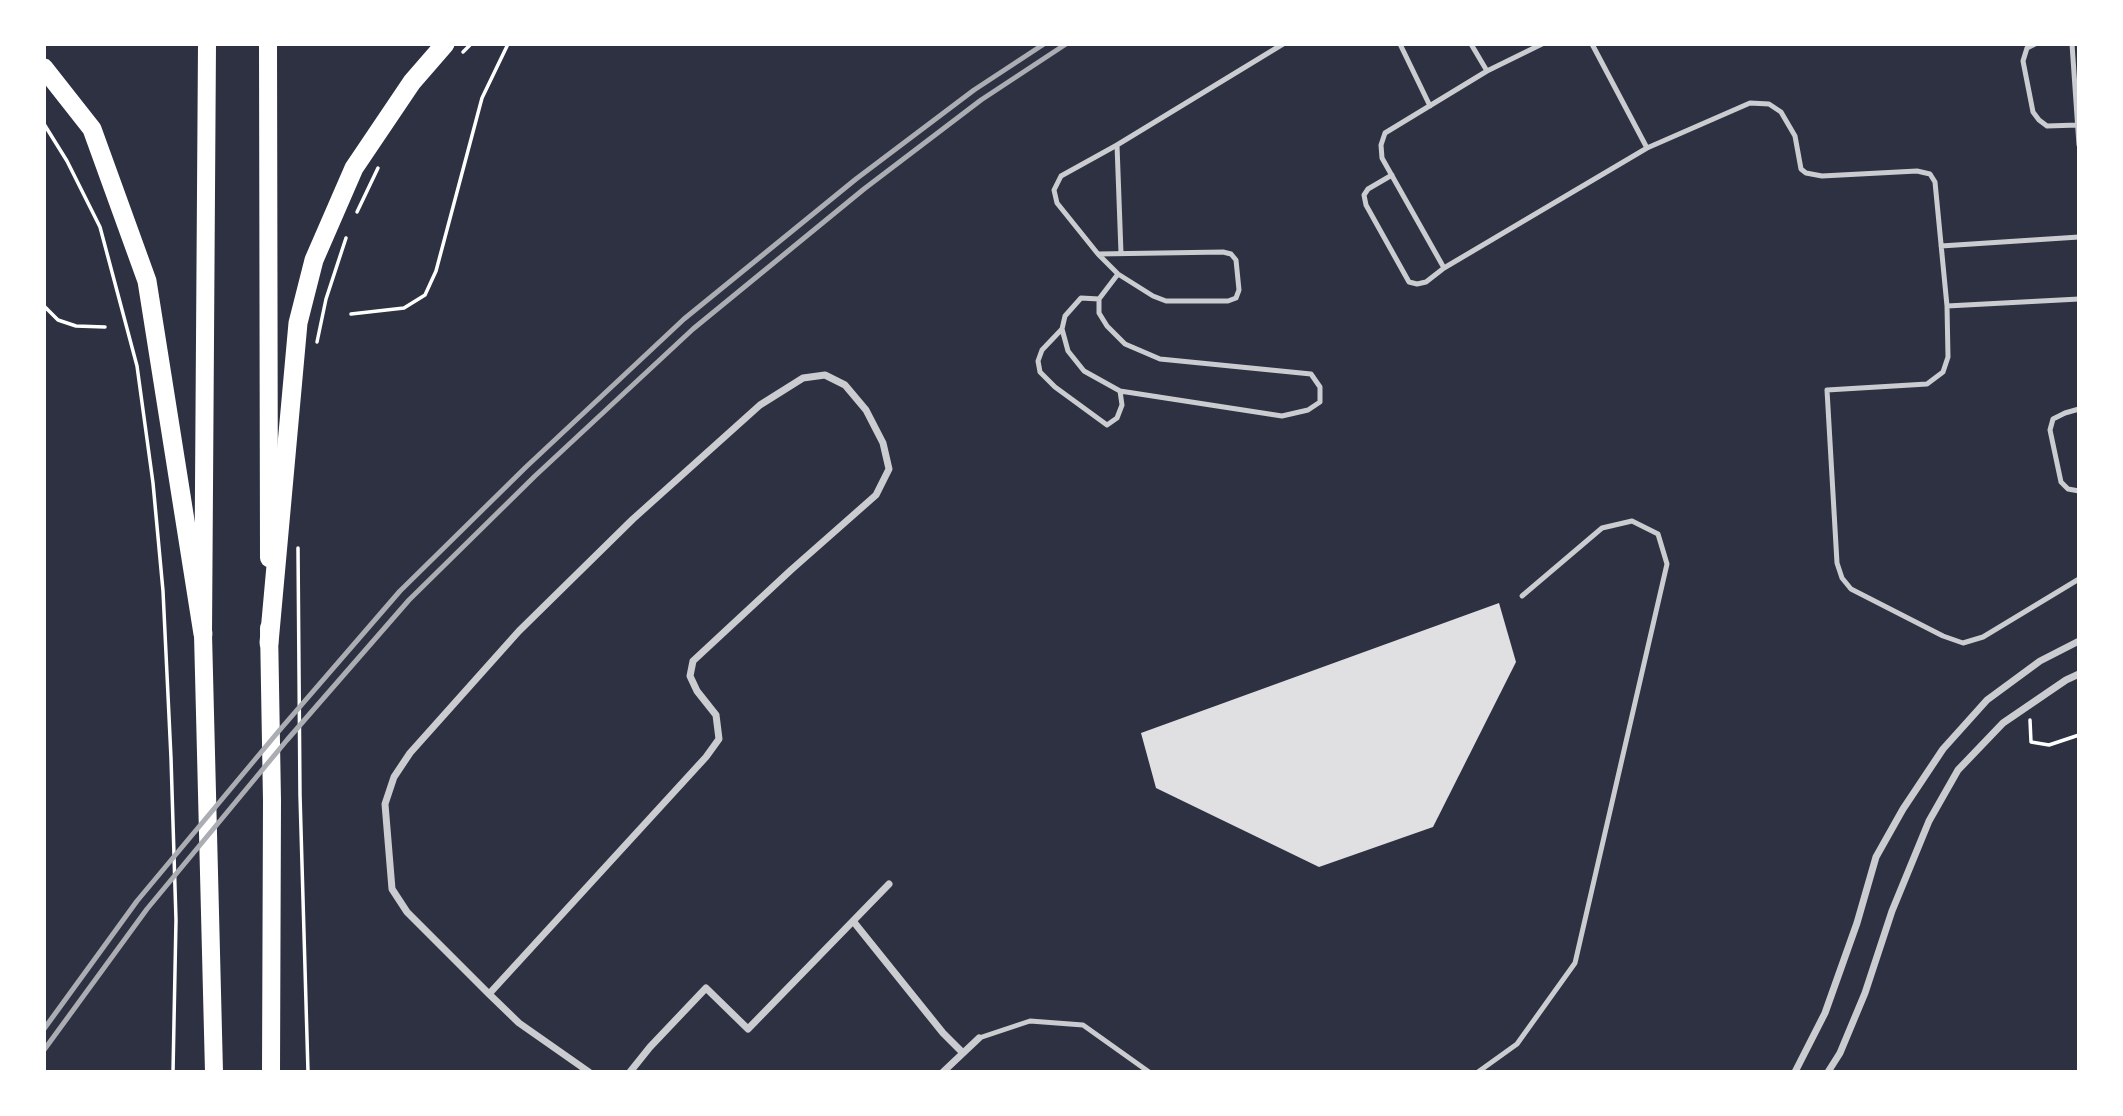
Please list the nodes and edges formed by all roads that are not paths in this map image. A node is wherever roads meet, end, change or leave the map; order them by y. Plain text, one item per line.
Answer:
1 (207, 44) edge
2 (268, 44) edge
3 (1283, 44) edge
4 (1399, 44) edge
5 (1471, 44) edge
6 (1542, 44) edge
7 (1592, 44) edge
8 (2035, 44) edge
9 (2073, 44) edge
10 (1527, 47) edge
11 (453, 49) edge
12 (44, 68) edge
13 (1487, 71) junction
14 (1430, 106) junction
15 (2078, 125) edge
16 (1117, 145) junction
17 (2079, 145) edge
18 (1647, 148) junction
19 (1392, 175) junction
20 (2079, 237) edge
21 (1941, 246) junction
22 (1121, 253) junction
23 (1098, 254) junction
24 (1444, 268) junction
25 (1118, 274) junction
26 (1100, 299) junction
27 (2079, 299) edge
28 (1947, 306) junction
29 (1062, 329) junction
30 (1120, 391) junction
31 (2079, 409) edge
32 (2079, 491) edge
33 (2079, 579) edge
34 (1521, 596) dead end
35 (203, 634) junction
36 (2079, 641) edge
37 (269, 643) junction
38 (2079, 674) edge
39 (888, 884) dead end
40 (853, 921) junction
41 (489, 994) junction
42 (979, 1038) joint
43 (962, 1052) junction
44 (214, 1072) edge
45 (271, 1072) edge
46 (589, 1072) edge
47 (630, 1072) edge
48 (943, 1072) edge
49 (1149, 1072) edge
50 (1478, 1072) edge
51 (1795, 1072) edge
52 (1828, 1072) edge

1 - 35 main road
2 - 37 main road
3 - 16 lane
4 - 14 lane
5 - 13 lane
6 - 10 lane
7 - 18 lane
8 - 15 lane
9 - 15 lane
10 - 13 lane
11 - 37 highway
12 - 35 highway
13 - 14 lane
14 - 19 lane
15 - 17 lane
16 - 22 lane
16 - 23 lane
18 - 21 lane
18 - 24 lane
19 - 24 lane
19 - 24 lane
20 - 21 lane
21 - 28 lane
22 - 23 lane
22 - 25 lane
23 - 25 lane
25 - 26 lane
26 - 29 lane
26 - 30 lane
27 - 28 lane
28 - 33 lane
29 - 30 lane
29 - 30 lane
31 - 32 lane
34 - 50 lane
35 - 44 main road
36 - 51 street
37 - 45 main road
38 - 52 street
39 - 40 street
40 - 43 street
40 - 47 street
41 - 41 street
41 - 46 street
42 - 43 street
42 - 49 lane
43 - 48 street

